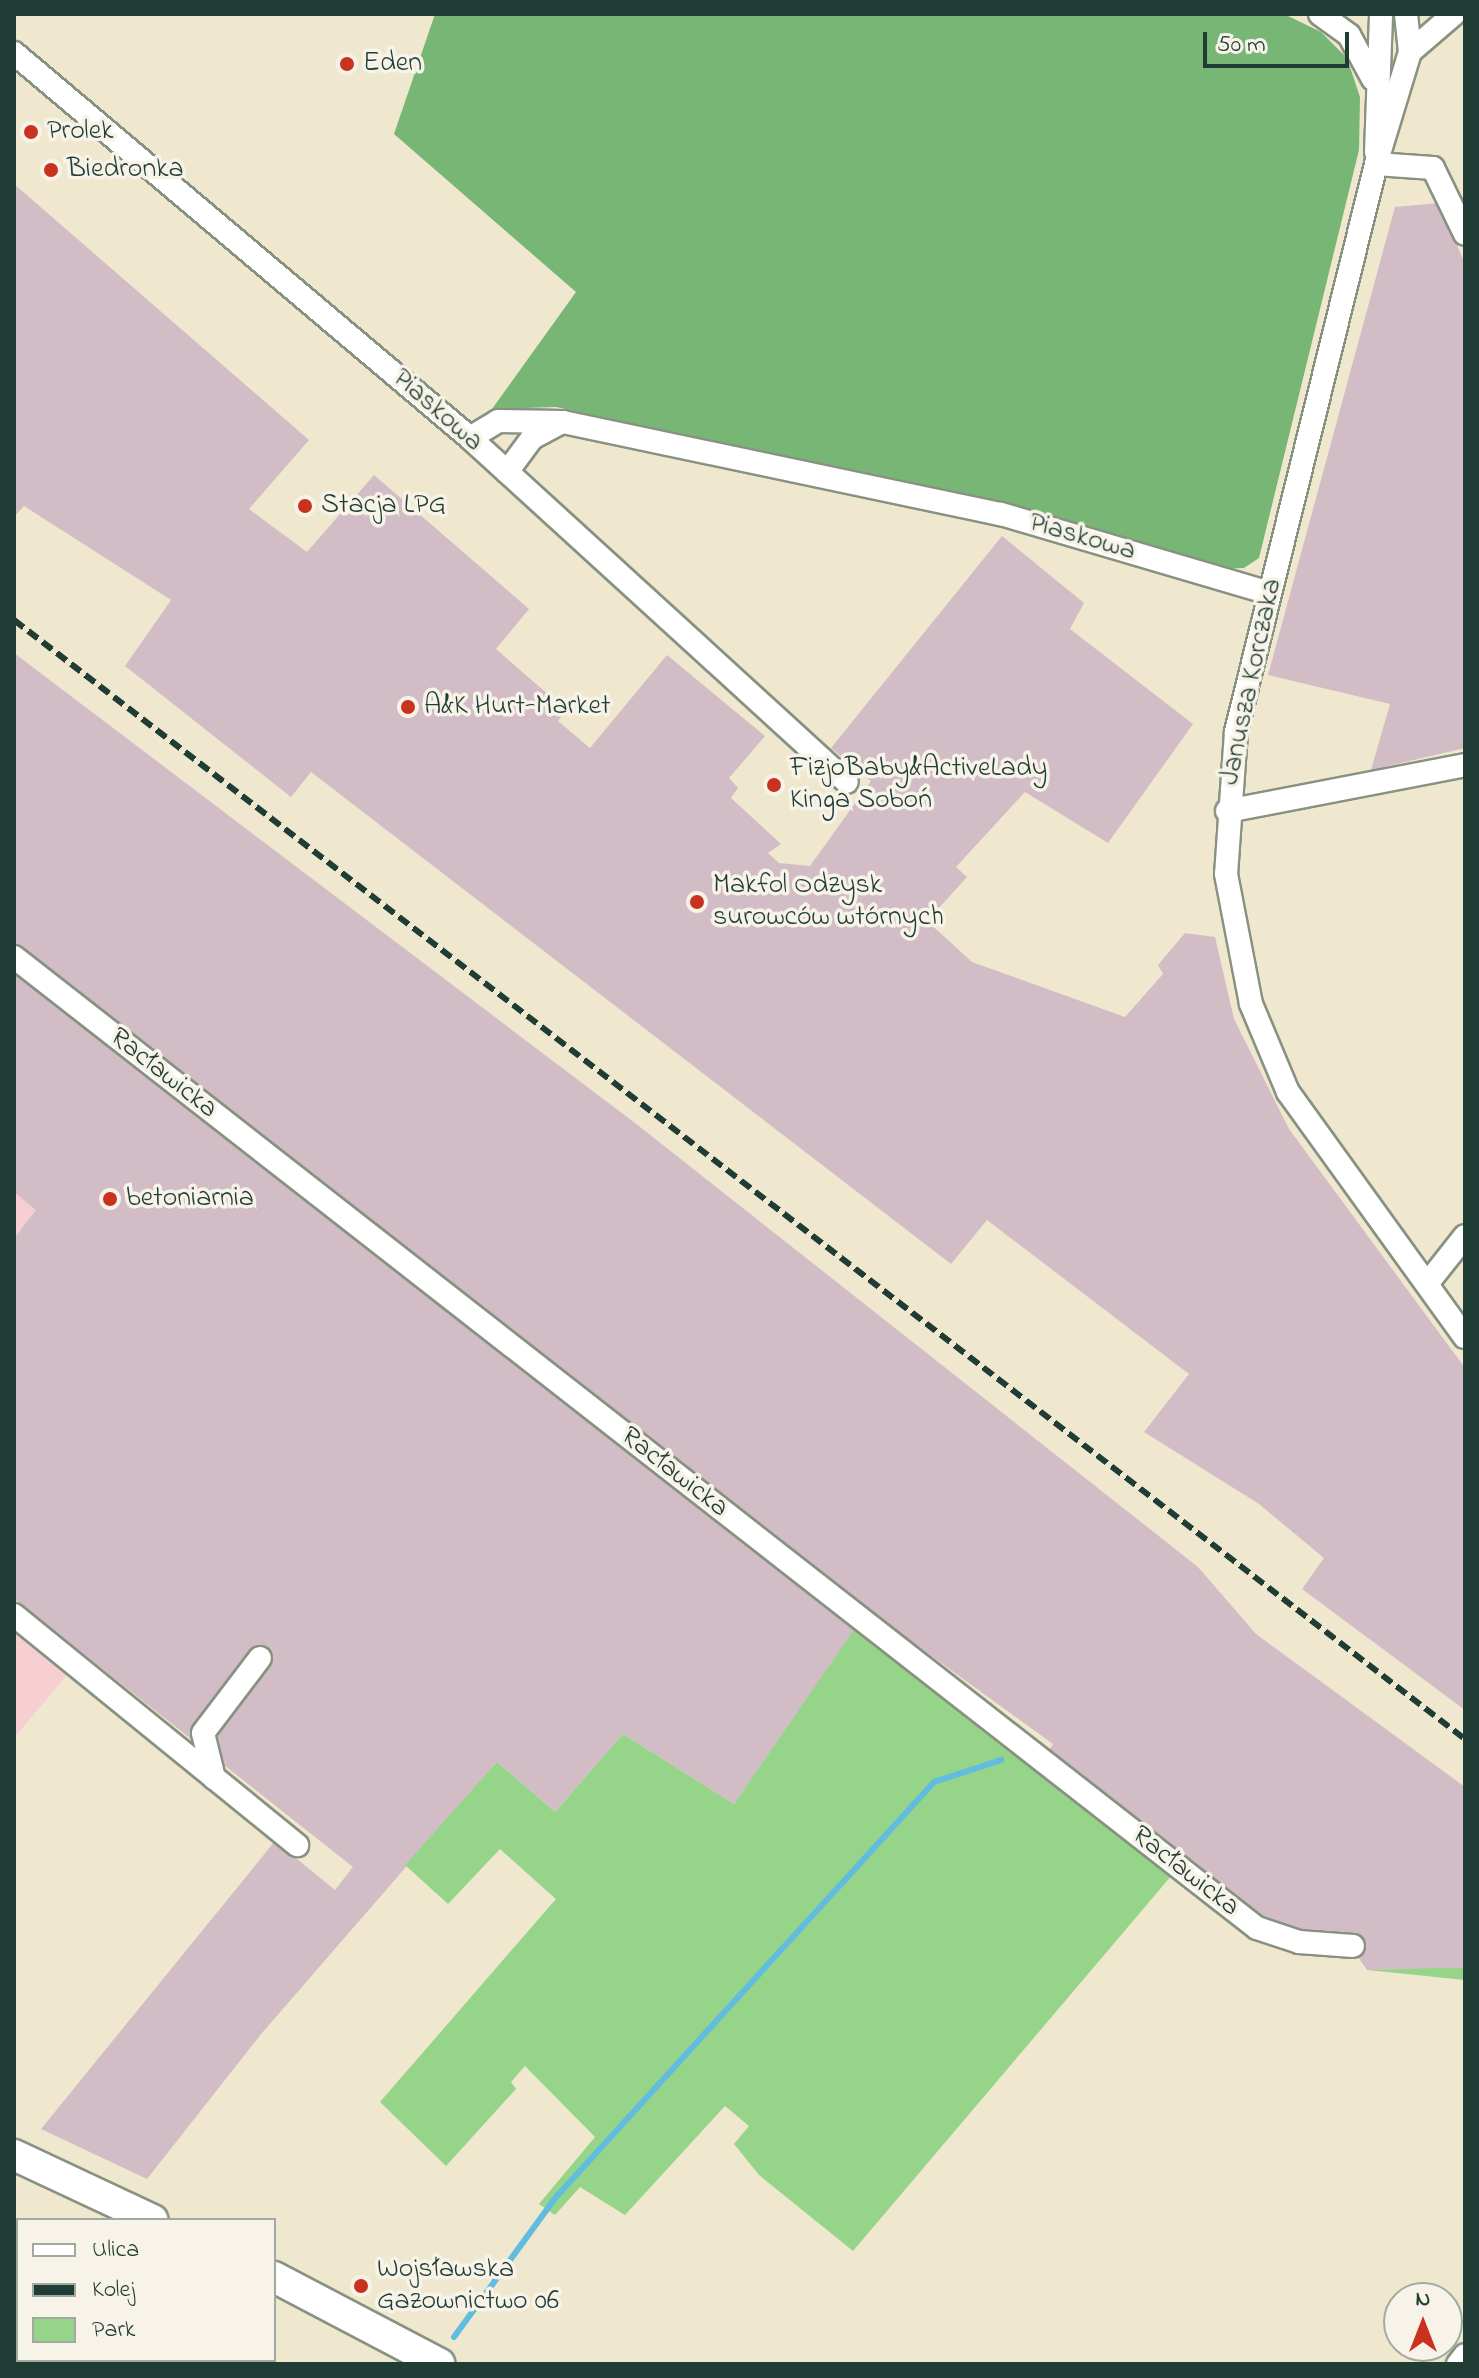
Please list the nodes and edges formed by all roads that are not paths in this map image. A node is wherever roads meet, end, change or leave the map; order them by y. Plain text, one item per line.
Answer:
1 (1320, 14) edge
2 (1381, 14) edge
3 (1406, 14) edge
4 (1454, 14) edge
5 (1410, 52) junction
6 (14, 53) edge
7 (1376, 88) junction
8 (1376, 164) junction
9 (1465, 234) edge
10 (563, 422) junction
11 (470, 438) junction
12 (507, 472) junction
13 (1269, 593) junction
14 (1465, 765) edge
15 (847, 782) dead end
16 (1227, 811) junction
17 (14, 957) edge
18 (1465, 1236) edge
19 (1427, 1284) junction
20 (1465, 1337) edge
21 (14, 1615) edge
22 (260, 1658) dead end
23 (214, 1778) junction
24 (297, 1845) dead end
25 (1353, 1946) dead end
26 (14, 2155) edge
27 (149, 2218) edge
28 (276, 2278) edge
29 (1465, 2355) edge
30 (422, 2359) edge
31 (1458, 2364) edge

1 - 7 street, Janusza Korczaka
2 - 7 street, Janusza Korczaka
3 - 5 street, Janusza Korczaka
4 - 5 street
5 - 8 street, Janusza Korczaka
6 - 11 street, Piaskowa
7 - 8 street, Janusza Korczaka
8 - 9 street
8 - 13 street, Janusza Korczaka
10 - 11 street, Piaskowa
10 - 12 street
10 - 13 street, Piaskowa
11 - 12 street, Piaskowa
12 - 15 street, Piaskowa
13 - 16 street, Janusza Korczaka
14 - 16 street
16 - 19 street, Janusza Korczaka
17 - 25 street, Racławicka
18 - 19 street
19 - 20 street, Janusza Korczaka
21 - 23 street
22 - 23 street
23 - 24 street
26 - 27 street
28 - 30 street
29 - 31 street

